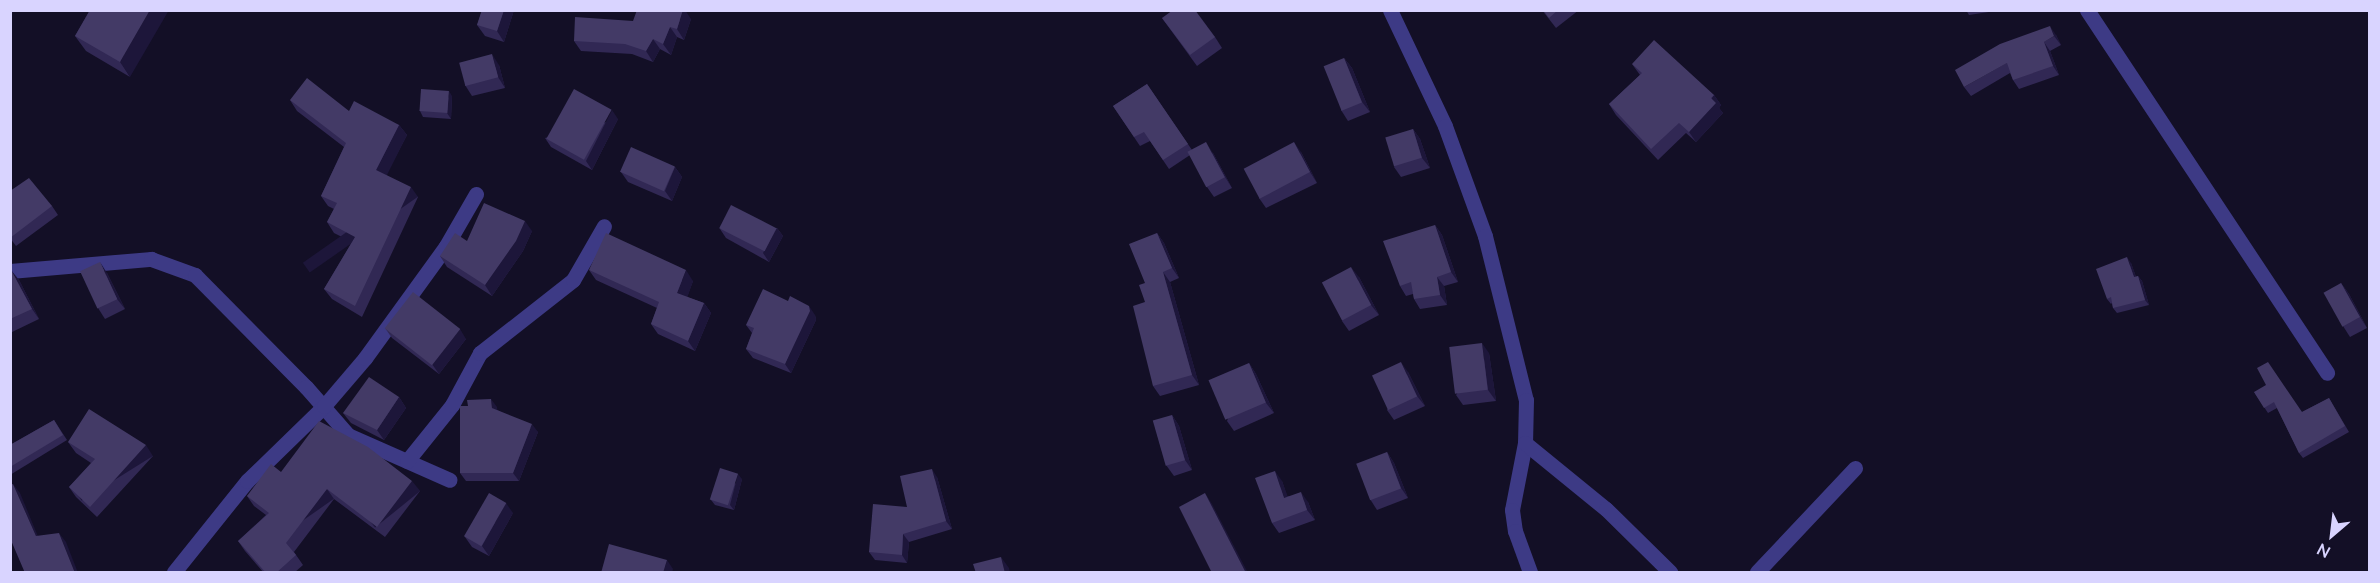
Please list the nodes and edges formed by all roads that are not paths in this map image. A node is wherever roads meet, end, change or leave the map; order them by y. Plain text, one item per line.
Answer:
1 (1390, 10) edge
2 (2087, 10) edge
3 (476, 194) dead end
4 (604, 226) dead end
5 (10, 271) edge
6 (2327, 373) dead end
7 (324, 406) junction
8 (1525, 443) junction
9 (407, 461) junction
10 (1855, 468) dead end
11 (450, 480) dead end
12 (174, 573) edge
13 (1530, 573) edge
14 (1670, 573) edge
15 (1757, 573) edge

1 - 8 street
2 - 6 street
3 - 7 street
4 - 9 street
5 - 7 street
7 - 9 street
7 - 12 street
8 - 13 street
8 - 14 street
9 - 11 street
10 - 15 street

